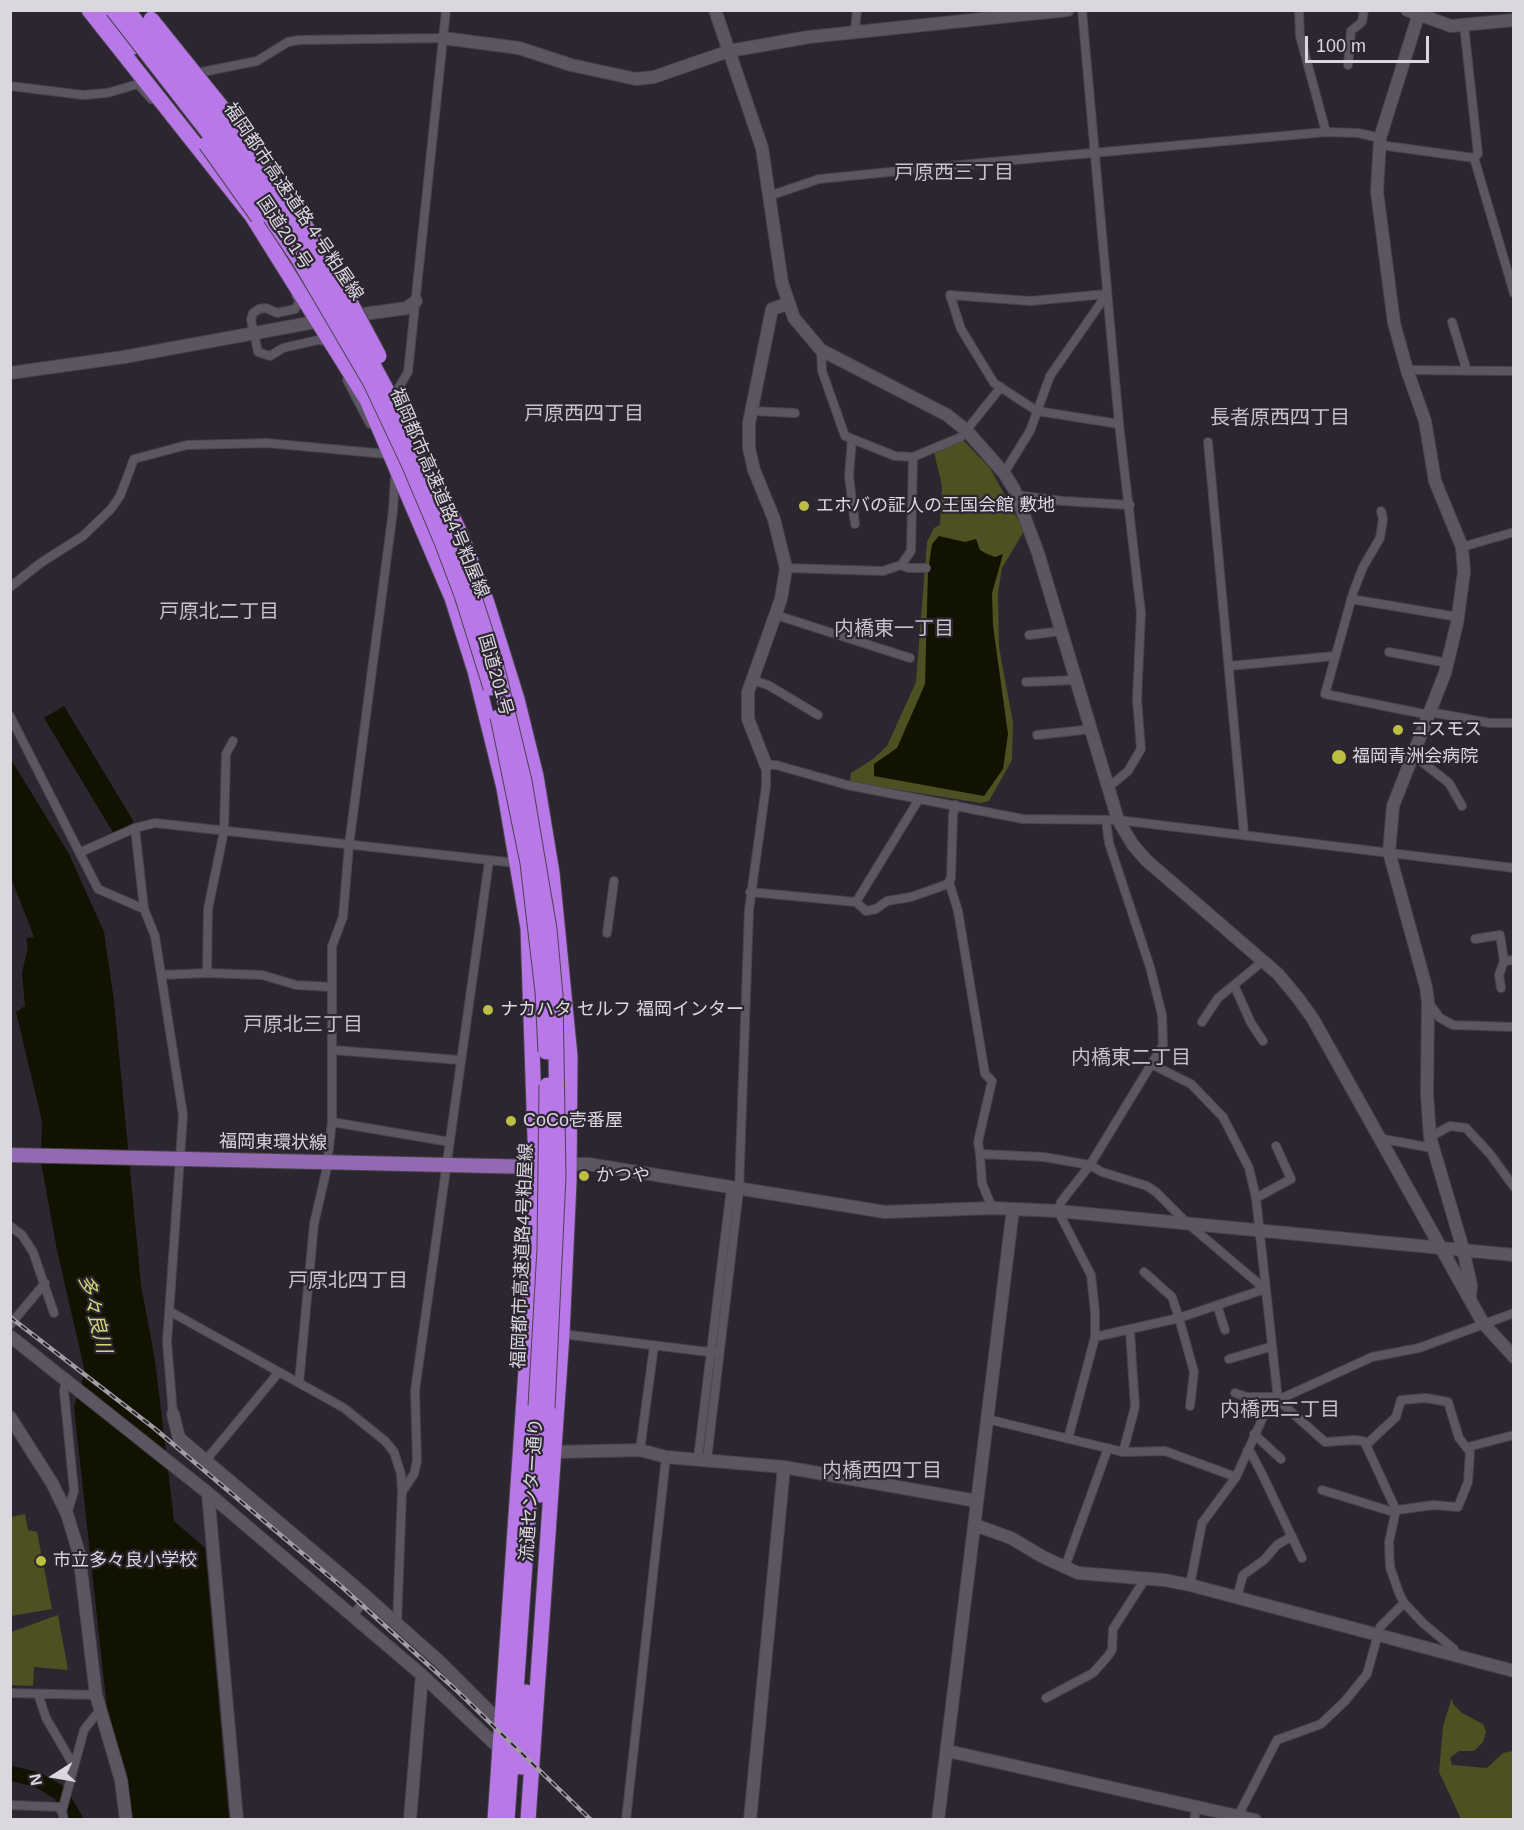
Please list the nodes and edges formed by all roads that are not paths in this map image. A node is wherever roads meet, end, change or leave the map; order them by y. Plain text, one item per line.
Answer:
1 (89, 10) edge
2 (96, 10) edge
3 (113, 10) edge
4 (127, 10) edge
5 (132, 10) edge
6 (446, 10) edge
7 (716, 10) edge
8 (858, 10) edge
9 (1068, 10) edge
10 (1082, 10) edge
11 (1299, 10) edge
12 (1364, 10) edge
13 (1415, 12) edge
14 (148, 15) edge
15 (1514, 20) edge
16 (1464, 25) junction
17 (855, 30) junction
18 (443, 38) junction
19 (729, 51) junction
20 (1348, 65) dead end
21 (202, 72) dead end
22 (10, 86) edge
23 (1326, 132) junction
24 (1380, 142) junction
25 (1094, 153) junction
26 (1474, 158) junction
27 (769, 196) junction
28 (1514, 293) edge
29 (1107, 294) junction
30 (416, 302) junction
31 (787, 304) junction
32 (351, 315) junction
33 (319, 321) junction
34 (1452, 322) dead end
35 (254, 333) junction
36 (821, 350) junction
37 (1407, 370) junction
38 (1467, 370) junction
39 (1514, 371) edge
40 (10, 373) edge
41 (399, 387) dead end
42 (1001, 387) junction
43 (752, 411) junction
44 (1037, 411) junction
45 (795, 413) dead end
46 (387, 417) junction
47 (1119, 424) junction
48 (967, 431) junction
49 (852, 439) junction
50 (1209, 442) dead end
51 (416, 452) junction
52 (386, 454) junction
53 (913, 457) junction
54 (1004, 472) junction
55 (1016, 495) junction
56 (1130, 505) junction
57 (1381, 511) dead end
58 (855, 524) dead end
59 (1514, 532) edge
60 (1462, 547) junction
61 (901, 565) junction
62 (786, 567) junction
63 (926, 568) dead end
64 (10, 586) edge
65 (1352, 599) junction
66 (776, 615) junction
67 (1458, 617) junction
68 (1062, 631) junction
69 (1029, 635) dead end
70 (1389, 652) dead end
71 (1335, 656) junction
72 (910, 658) dead end
73 (1447, 663) junction
74 (496, 664) joint
75 (1229, 666) junction
76 (752, 680) junction
77 (1076, 680) junction
78 (1026, 682) dead end
79 (1430, 713) junction
80 (819, 715) dead end
81 (10, 716) edge
82 (1514, 723) edge
83 (1092, 729) junction
84 (1037, 735) dead end
85 (233, 741) dead end
86 (1413, 755) junction
87 (766, 765) junction
88 (1109, 787) junction
89 (919, 799) junction
90 (956, 805) junction
91 (1462, 806) dead end
92 (1112, 820) junction
93 (135, 828) junction
94 (224, 831) junction
95 (1244, 834) junction
96 (349, 845) junction
97 (81, 852) junction
98 (1389, 852) junction
99 (489, 861) junction
100 (516, 863) junction
101 (1514, 868) edge
102 (614, 881) dead end
103 (949, 882) junction
104 (750, 892) junction
105 (856, 902) junction
106 (144, 909) junction
107 (607, 933) dead end
108 (1475, 939) dead end
109 (1514, 960) edge
110 (1263, 961) junction
111 (1503, 961) junction
112 (207, 973) junction
113 (161, 975) junction
114 (1234, 985) junction
115 (332, 987) junction
116 (1501, 988) dead end
117 (1428, 1002) junction
118 (1202, 1022) dead end
119 (1514, 1027) edge
120 (1263, 1041) dead end
121 (332, 1050) junction
122 (460, 1060) junction
123 (1153, 1065) junction
124 (332, 1122) junction
125 (1378, 1138) junction
126 (450, 1142) junction
127 (1431, 1142) junction
128 (1276, 1146) dead end
129 (980, 1154) junction
130 (16, 1156) edge
131 (179, 1159) junction
132 (327, 1162) junction
133 (570, 1163) junction
134 (447, 1166) junction
135 (1090, 1166) junction
136 (536, 1167) junction
137 (1514, 1187) edge
138 (735, 1189) junction
139 (1256, 1198) junction
140 (992, 1208) junction
141 (1013, 1209) junction
142 (1058, 1211) junction
143 (1187, 1223) junction
144 (10, 1226) edge
145 (1260, 1232) junction
146 (1440, 1246) junction
147 (1463, 1249) junction
148 (1514, 1255) edge
149 (1144, 1272) dead end
150 (45, 1283) junction
151 (1265, 1289) junction
152 (1470, 1300) junction
153 (1217, 1305) junction
154 (171, 1312) junction
155 (54, 1313) dead end
156 (1514, 1313) edge
157 (1179, 1318) junction
158 (1483, 1323) junction
159 (10, 1325) edge
160 (1225, 1330) dead end
161 (1130, 1331) junction
162 (562, 1334) junction
163 (10, 1336) edge
164 (1095, 1337) junction
165 (654, 1346) junction
166 (1270, 1347) junction
167 (716, 1353) junction
168 (1514, 1358) edge
169 (1229, 1359) dead end
170 (279, 1372) junction
171 (68, 1381) junction
172 (299, 1383) junction
173 (1235, 1393) dead end
174 (1277, 1398) junction
175 (1190, 1406) dead end
176 (541, 1407) junction
177 (173, 1414) joint
178 (10, 1417) edge
179 (987, 1419) junction
180 (1254, 1434) junction
181 (1514, 1435) edge
182 (1068, 1438) junction
183 (1366, 1445) junction
184 (1468, 1447) junction
185 (1108, 1448) junction
186 (640, 1450) junction
187 (1247, 1451) junction
188 (555, 1452) junction
189 (1124, 1452) junction
190 (666, 1457) junction
191 (703, 1459) junction
192 (206, 1460) junction
193 (1281, 1460) dead end
194 (784, 1467) junction
195 (1236, 1477) junction
196 (1322, 1490) dead end
197 (402, 1492) junction
198 (208, 1493) junction
199 (977, 1501) junction
200 (1396, 1510) junction
201 (67, 1514) junction
202 (975, 1525) junction
203 (1292, 1536) junction
204 (1302, 1558) dead end
205 (1065, 1568) junction
206 (1145, 1579) junction
207 (1190, 1585) junction
208 (1237, 1597) junction
209 (367, 1598) junction
210 (1404, 1603) junction
211 (352, 1616) junction
212 (397, 1624) junction
213 (1379, 1637) junction
214 (1456, 1656) junction
215 (1514, 1671) edge
216 (422, 1675) junction
217 (10, 1693) edge
218 (38, 1694) junction
219 (96, 1695) junction
220 (1046, 1698) dead end
221 (99, 1711) junction
222 (502, 1724) junction
223 (501, 1750) junction
224 (948, 1750) junction
225 (74, 1766) junction
226 (10, 1805) edge
227 (1197, 1806) junction
228 (1239, 1814) junction
229 (63, 1815) edge
230 (126, 1820) edge
231 (237, 1820) edge
232 (410, 1820) edge
233 (495, 1820) edge
234 (507, 1820) edge
235 (518, 1820) edge
236 (528, 1820) edge
237 (626, 1820) edge
238 (750, 1820) edge
239 (938, 1820) edge
240 (1194, 1820) edge
241 (1255, 1820) edge

1 - 33 highway, 国道201号
2 - 46 highway, bridge
3 - 46 highway, 福岡都市高速道路4号粕屋線, bridge
4 - 51 highway, 福岡都市高速道路４号粕屋線, bridge
5 - 32 highway, 国道201号
6 - 18 street
7 - 19 street
8 - 17 street
9 - 17 street
10 - 25 street
11 - 23 street
12 - 20 street
13 - 16 street
13 - 24 street
14 - 51 highway, bridge
15 - 16 street
16 - 26 street
17 - 19 street
18 - 19 street
18 - 21 street
18 - 30 street
19 - 27 street
22 - 35 street
23 - 24 street
23 - 25 street
24 - 26 street
24 - 37 street
25 - 27 street
25 - 29 street
26 - 28 street
27 - 31 street
29 - 42 street
29 - 44 street
29 - 47 street
30 - 32 street
30 - 41 street
31 - 36 street
31 - 43 street
32 - 33 street
32 - 133 highway, 国道201号
33 - 35 street
33 - 100 highway, 国道201号
34 - 38 street
35 - 40 street
35 - 52 street
36 - 48 street
36 - 49 street
37 - 38 street
37 - 60 street
38 - 39 street
42 - 44 street
42 - 48 street
43 - 45 street
43 - 62 street
44 - 47 street
44 - 54 street
46 - 176 highway, 福岡都市高速道路4号粕屋線, bridge
47 - 56 street
48 - 53 street
48 - 54 street
49 - 53 street
49 - 58 street
50 - 75 street
51 - 74 highway, 福岡都市高速道路４号粕屋線, bridge
52 - 64 street
52 - 96 street
53 - 61 street
54 - 55 street
55 - 56 street
55 - 68 street
56 - 88 street
57 - 65 street
59 - 60 street
60 - 67 street
61 - 62 street
61 - 63 street
62 - 66 street
65 - 67 street
65 - 71 street
66 - 72 street
66 - 76 street
67 - 73 street
68 - 69 street
68 - 77 street
70 - 73 street
71 - 75 street
71 - 79 street
73 - 79 street
74 - 176 highway, 福岡都市高速道路4号粕屋線, bridge
75 - 95 street
76 - 80 street
76 - 87 street
77 - 78 street
77 - 83 street
79 - 82 street
79 - 86 street
81 - 97 street
83 - 84 street
83 - 88 street
85 - 94 street
86 - 91 street
86 - 98 street
87 - 89 street
87 - 104 street
88 - 92 street
89 - 90 street
89 - 105 street
90 - 92 street
90 - 103 street
92 - 95 street
92 - 110 street
92 - 123 street
93 - 94 street
93 - 97 street
93 - 106 street
94 - 96 street
94 - 112 street
95 - 98 street
96 - 99 street
96 - 115 street
97 - 106 street
98 - 101 street
98 - 117 street
99 - 100 street
99 - 122 street
100 - 136 highway, 国道201号
102 - 107 street
103 - 105 street
103 - 129 street
104 - 105 street
104 - 138 street
106 - 113 street
108 - 111 street
109 - 111 street
110 - 114 street
110 - 125 street
111 - 116 street
112 - 113 street
112 - 115 street
113 - 131 street
114 - 118 street
114 - 120 street
115 - 121 street
117 - 119 street
117 - 127 street
121 - 122 street
121 - 124 street
122 - 126 street
123 - 135 street
123 - 139 street
124 - 126 street
124 - 132 street
125 - 127 street
125 - 146 street
126 - 134 street
127 - 137 street
127 - 147 street
128 - 139 street
129 - 135 street
129 - 140 street
130 - 131 main road, 福岡東環状線
131 - 132 main road, 福岡東環状線
131 - 154 street
132 - 134 main road, 福岡東環状線
132 - 172 street
133 - 136 street
133 - 138 street
133 - 162 highway, 流通センター通り
134 - 136 main road, 福岡東環状線
134 - 197 street
135 - 142 street
135 - 143 street
136 - 222 highway, 流通センター通り
138 - 140 street
138 - 167 street
139 - 145 street
140 - 141 street
141 - 142 street
141 - 179 street
142 - 143 street
142 - 164 street
143 - 145 street
143 - 151 street
144 - 150 street
145 - 146 street
145 - 151 street
146 - 147 street
146 - 152 street
147 - 148 street
147 - 152 street
149 - 157 street
150 - 155 street
150 - 159 street
151 - 153 street
151 - 166 street
152 - 158 street
153 - 157 street
153 - 160 street
154 - 170 street
154 - 177 street
156 - 158 street
157 - 161 street
157 - 175 street
158 - 168 street
158 - 174 street
161 - 164 street
161 - 189 street
162 - 165 street
162 - 188 highway, 流通センター通り
163 - 171 street
164 - 182 street
165 - 167 street
165 - 186 street
166 - 169 street
166 - 174 street
167 - 191 street
170 - 172 street
170 - 192 street
171 - 198 street
171 - 201 street
172 - 197 street
173 - 174 street
174 - 180 street
174 - 183 street
176 - 234 highway, 福岡都市高速道路4号粕屋線
176 - 235 highway, 福岡都市高速道路4号粕屋線
177 - 192 street
178 - 201 street
179 - 182 street
179 - 199 street
180 - 187 street
180 - 193 street
181 - 184 street
182 - 185 street
183 - 184 street
183 - 200 street
184 - 200 street
185 - 189 street
185 - 205 street
186 - 188 street
186 - 190 street
187 - 195 street
187 - 203 street
188 - 236 highway, 流通センター通り
189 - 195 street
190 - 191 street
190 - 237 street
191 - 194 street
192 - 209 street
194 - 199 street
194 - 238 street
195 - 207 street
196 - 200 street
197 - 212 street
198 - 211 street
198 - 231 street
199 - 202 street
200 - 210 street
201 - 219 street
202 - 205 street
202 - 224 street
203 - 204 street
203 - 208 street
205 - 206 street
206 - 207 street
206 - 220 street
207 - 208 street
208 - 213 street
209 - 211 street
209 - 212 street
210 - 213 street
210 - 214 street
211 - 216 street
212 - 222 street
213 - 214 street
213 - 228 street
214 - 215 street
216 - 223 street
216 - 232 street
217 - 218 street
218 - 219 street
218 - 225 street
219 - 221 street
221 - 225 street
221 - 230 street
222 - 223 highway, 流通センター通り
223 - 233 highway, 流通センター通り
224 - 227 street
224 - 239 street
225 - 229 street
226 - 229 street
227 - 228 street
227 - 240 street
228 - 241 street

